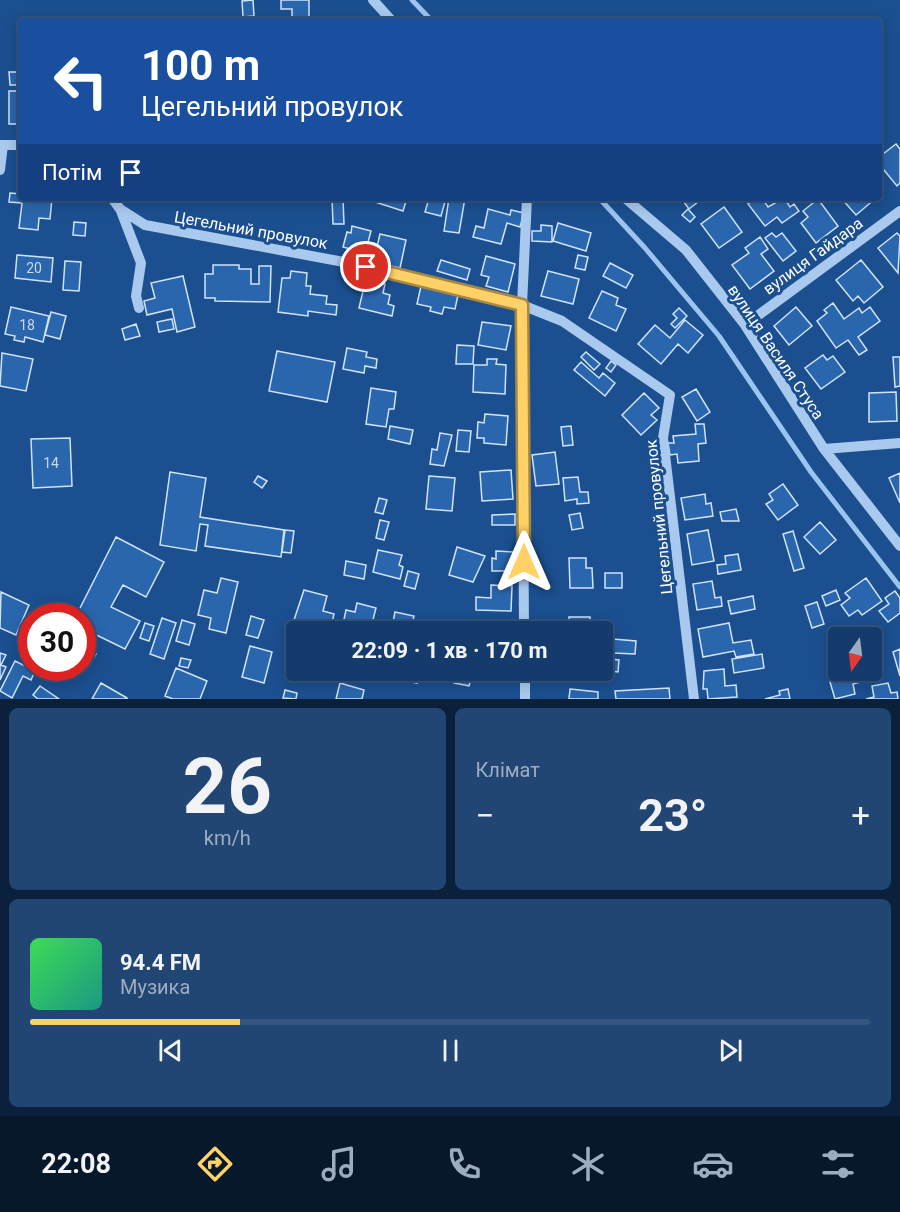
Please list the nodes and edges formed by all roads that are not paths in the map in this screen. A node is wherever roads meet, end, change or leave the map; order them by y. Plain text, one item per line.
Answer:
1 (373, 0) edge
2 (389, 18) edge
3 (1, 145) edge
4 (18, 145) edge
5 (0, 170) edge
6 (114, 201) edge
7 (527, 201) edge
8 (629, 201) edge
9 (120, 209) junction
10 (900, 211) edge
11 (522, 305) junction
12 (139, 308) dead end
13 (745, 325) junction
14 (900, 443) edge
15 (824, 449) junction
16 (900, 546) edge
17 (524, 621) edge
18 (525, 681) edge
19 (525, 699) edge
20 (694, 699) edge

1 - 2 street
3 - 4 street
3 - 5 street
6 - 9 street, Цегельний провулок
7 - 11 street
8 - 13 street, вулиця Василя Стуса
9 - 11 street, Цегельний провулок
9 - 12 street
10 - 13 street, вулиця Гайдара
11 - 17 street
11 - 20 street, Цегельний провулок
13 - 15 street, вулиця Василя Стуса
14 - 15 street
15 - 16 street, вулиця Василя Стуса
18 - 19 street

